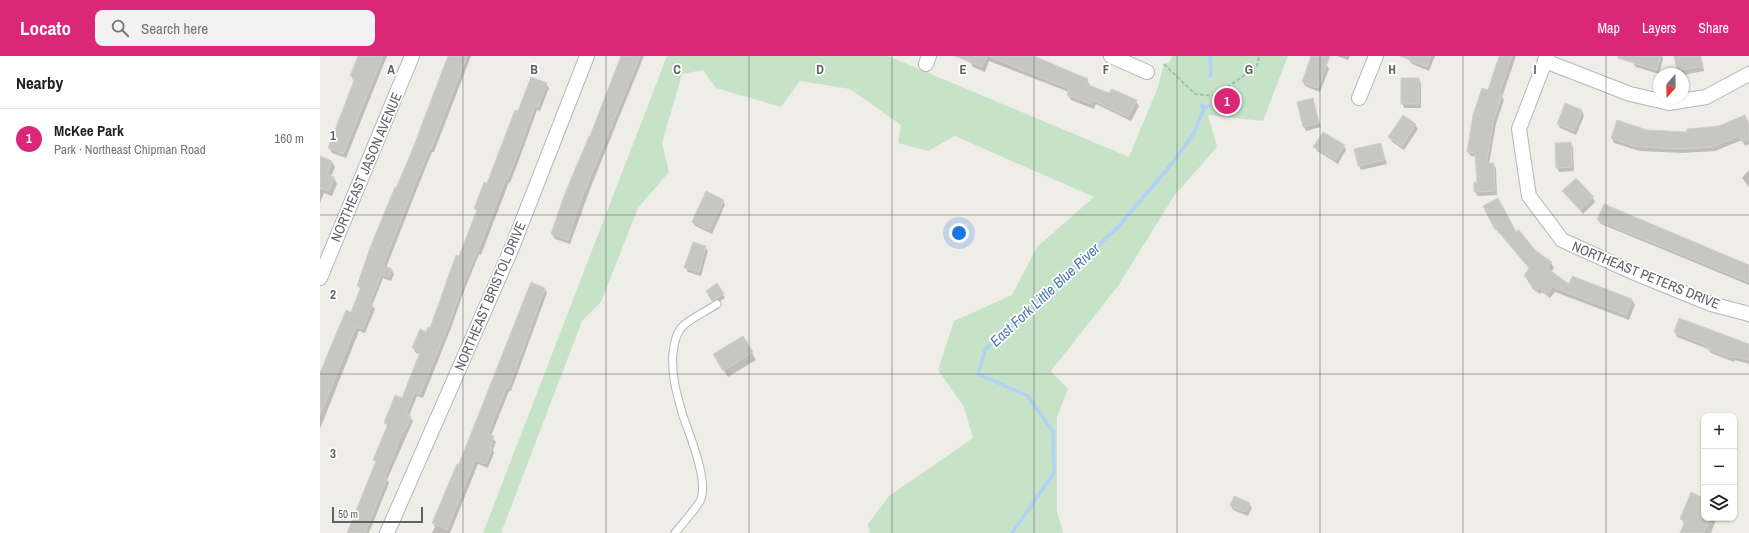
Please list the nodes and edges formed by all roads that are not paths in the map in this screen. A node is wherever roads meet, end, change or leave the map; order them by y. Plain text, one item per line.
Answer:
1 (412, 56) edge
2 (587, 56) edge
3 (1111, 56) edge
4 (1376, 56) edge
5 (1546, 58) edge
6 (1147, 72) dead end
7 (1749, 74) edge
8 (1359, 98) dead end
9 (320, 278) edge
10 (717, 304) dead end
11 (1749, 314) edge
12 (387, 533) edge
13 (675, 533) edge

1 - 9 street, NORTHEAST JASON AVENUE
2 - 12 street, NORTHEAST BRISTOL DRIVE
3 - 6 street
4 - 8 street
5 - 7 street
5 - 11 street, NORTHEAST PETERS DRIVE
10 - 13 lane

